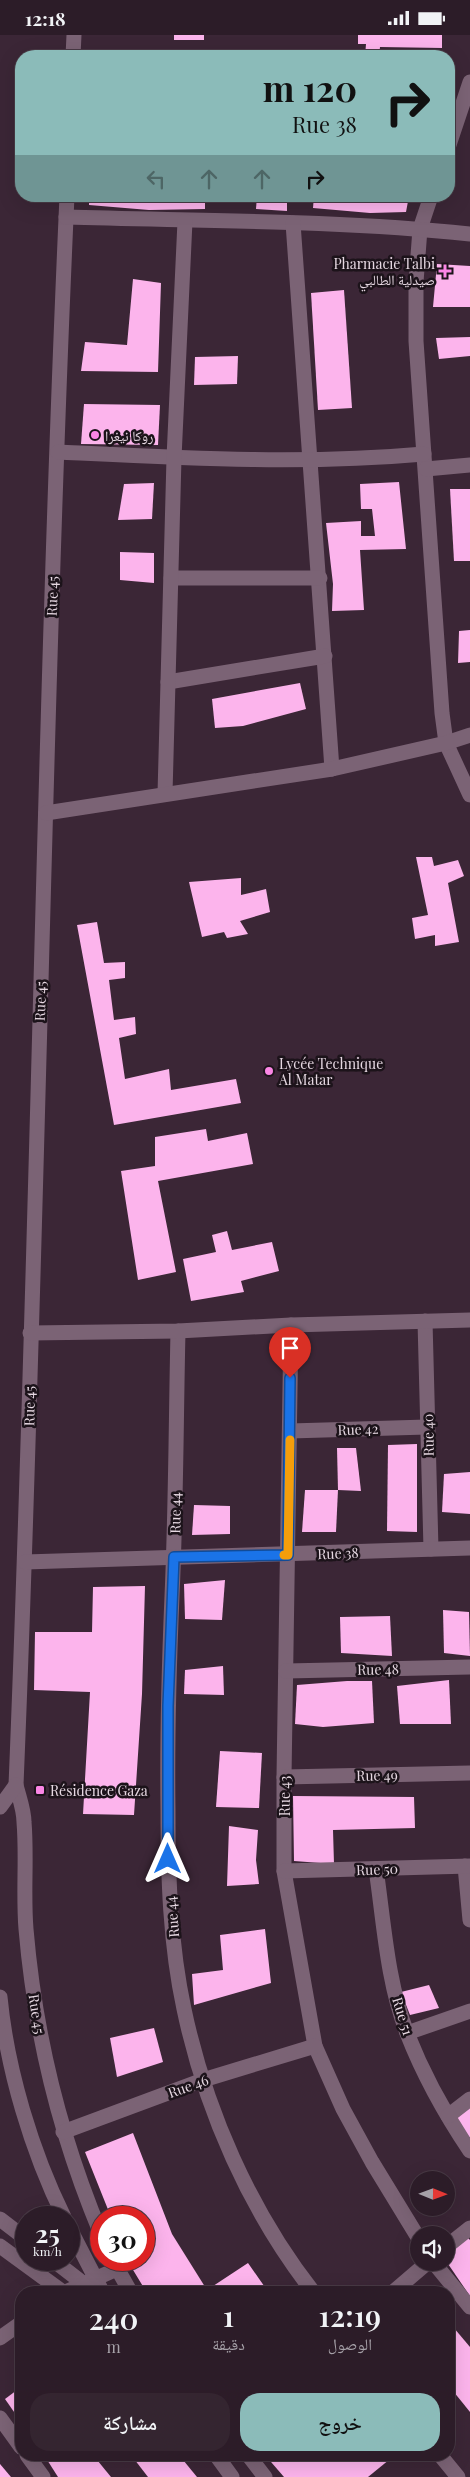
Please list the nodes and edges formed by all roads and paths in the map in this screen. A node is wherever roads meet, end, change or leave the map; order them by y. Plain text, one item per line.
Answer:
1 (74, 35) edge
2 (73, 50) edge
3 (470, 82) edge
4 (455, 127) edge
5 (67, 202) edge
6 (429, 202) edge
7 (66, 217) junction
8 (185, 221) junction
9 (293, 223) junction
10 (420, 229) junction
11 (470, 234) edge
12 (58, 452) junction
13 (424, 454) junction
14 (174, 458) junction
15 (311, 461) junction
16 (470, 465) edge
17 (426, 469) junction
18 (171, 578) junction
19 (320, 578) junction
20 (325, 656) junction
21 (168, 682) junction
22 (470, 735) edge
23 (446, 743) junction
24 (332, 769) junction
25 (165, 794) junction
26 (470, 795) edge
27 (46, 813) junction
28 (470, 1320) edge
29 (425, 1321) junction
30 (291, 1325) junction
31 (178, 1331) junction
32 (30, 1333) junction
33 (427, 1427) junction
34 (290, 1431) junction
35 (470, 1548) edge
36 (431, 1549) junction
37 (288, 1555) junction
38 (174, 1557) junction
39 (25, 1561) junction
40 (470, 1667) edge
41 (286, 1671) junction
42 (470, 1773) edge
43 (284, 1777) junction
44 (16, 1785) junction
45 (0, 1807) edge
46 (467, 1866) edge
47 (376, 1869) junction
48 (284, 1871) junction
49 (470, 1921) edge
50 (0, 1997) edge
51 (470, 2011) edge
52 (407, 2033) junction
53 (315, 2046) junction
54 (203, 2080) junction
55 (470, 2099) edge
56 (448, 2116) junction
57 (63, 2132) junction
58 (470, 2151) edge
59 (58, 2206) edge
60 (91, 2206) edge
61 (0, 2219) edge
62 (411, 2226) edge
63 (470, 2228) edge
64 (15, 2231) edge
65 (455, 2240) edge
66 (0, 2246) edge
67 (80, 2257) edge
68 (71, 2271) edge
69 (106, 2271) edge
70 (118, 2271) edge
71 (418, 2271) edge
72 (441, 2271) edge
73 (89, 2282) junction
74 (55, 2286) edge
75 (79, 2286) edge
76 (94, 2286) edge
77 (127, 2286) edge
78 (309, 2286) edge
79 (400, 2286) edge
80 (453, 2286) edge
81 (455, 2289) edge
82 (470, 2307) edge
83 (15, 2328) edge
84 (0, 2339) edge
85 (0, 2418) edge
86 (15, 2439) edge
87 (31, 2461) edge
88 (220, 2461) edge
89 (253, 2461) edge
90 (445, 2461) edge
91 (43, 2477) edge
92 (232, 2477) edge
93 (265, 2477) edge
94 (458, 2477) edge

1 - 2 street
3 - 4 street
5 - 7 street, Rue 45
6 - 10 street
7 - 8 street
7 - 12 street, Rue 45
8 - 9 street
8 - 14 street
9 - 10 street
9 - 15 street
10 - 11 street
10 - 13 street
12 - 14 street
12 - 27 street, Rue 45
13 - 15 street
13 - 17 street
14 - 15 street
14 - 18 street
15 - 19 street
16 - 17 street
17 - 23 street
18 - 19 street
18 - 21 street
19 - 20 street
20 - 21 street
20 - 24 street
21 - 25 street
22 - 23 street
23 - 24 street
23 - 26 street
24 - 25 street
25 - 27 street
27 - 32 street, Rue 45
28 - 29 street
29 - 30 street
29 - 33 street, Rue 40
30 - 31 street
30 - 34 street, Rue 43
31 - 32 street
31 - 38 street, Rue 44
32 - 39 street, Rue 45
33 - 34 street, Rue 42
33 - 36 street, Rue 40
34 - 37 street, Rue 43
35 - 36 street, Rue 38
36 - 37 street, Rue 38
37 - 38 street, Rue 38
37 - 41 street, Rue 43
38 - 39 street, Rue 38
38 - 54 street, Rue 44
39 - 44 street, Rue 45
40 - 41 street, Rue 48
41 - 43 street, Rue 43
42 - 43 street, Rue 49
43 - 48 street, Rue 43
44 - 45 street
44 - 57 street, Rue 45
46 - 47 street, Rue 50
46 - 49 street
47 - 48 street, Rue 50
47 - 52 street, Rue 51
48 - 53 street, Rue 43
50 - 59 street
51 - 52 street
52 - 56 street, Rue 51
53 - 54 street, Rue 46
53 - 62 street, Rue 43
54 - 57 street, Rue 46
54 - 78 street, Rue 44
55 - 56 street
56 - 58 street, Rue 51
57 - 60 street, Rue 45
61 - 64 street
63 - 65 street
66 - 74 street
67 - 73 street
68 - 73 street
69 - 73 street
70 - 77 street
71 - 79 street
72 - 80 street
73 - 75 street
73 - 76 street
81 - 82 street
83 - 84 street
85 - 86 street
87 - 91 street
88 - 92 street
89 - 93 street
90 - 94 street

